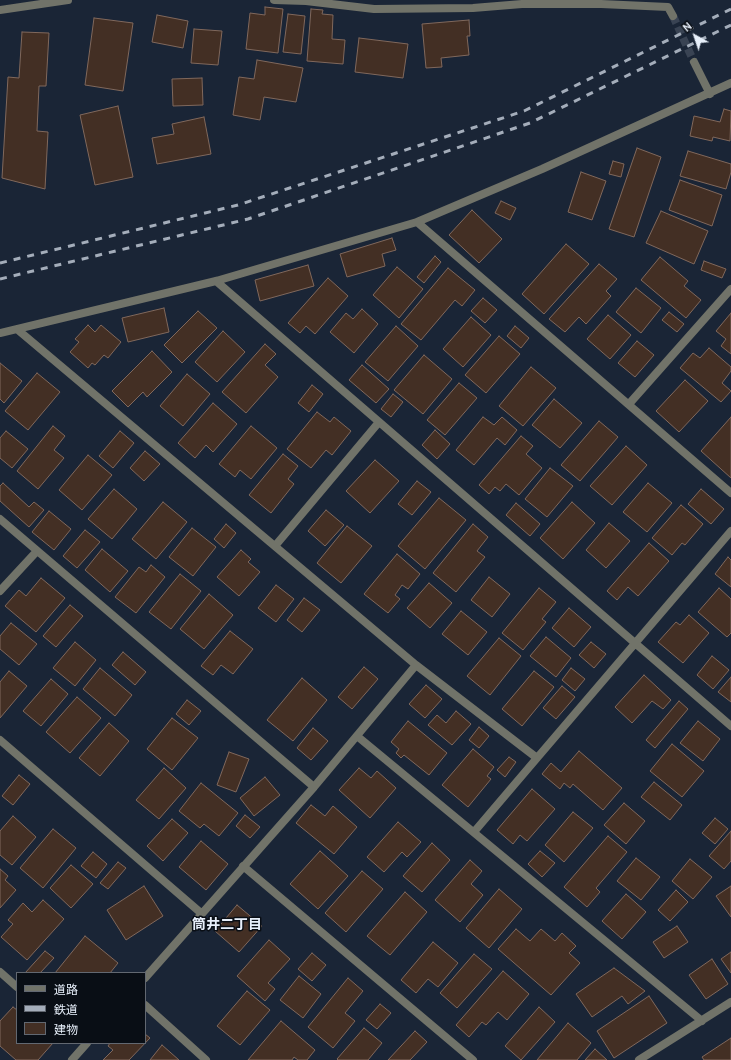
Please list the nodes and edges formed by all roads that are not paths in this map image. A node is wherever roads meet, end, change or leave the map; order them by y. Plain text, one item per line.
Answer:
1 (68, 0) edge
2 (274, 0) edge
3 (0, 10) edge
4 (673, 16) tunnel mouth
5 (694, 62) tunnel mouth
6 (731, 83) edge
7 (710, 94) junction
8 (417, 222) junction
9 (216, 281) junction
10 (731, 289) edge
11 (18, 330) junction
12 (0, 333) edge
13 (629, 404) junction
14 (379, 422) junction
15 (731, 493) edge
16 (0, 518) edge
17 (731, 531) edge
18 (275, 546) junction
19 (37, 551) junction
20 (0, 591) edge
21 (635, 643) junction
22 (416, 664) junction
23 (731, 726) edge
24 (356, 736) junction
25 (0, 740) edge
26 (537, 758) junction
27 (314, 787) junction
28 (474, 832) junction
29 (243, 866) junction
30 (201, 913) junction
31 (0, 972) edge
32 (146, 977) edge
33 (16, 986) edge
34 (731, 1002) edge
35 (146, 1006) edge
36 (702, 1021) junction
37 (85, 1044) edge
38 (72, 1060) edge
39 (206, 1060) edge
40 (473, 1060) edge
41 (638, 1060) edge

1 - 3 street
2 - 4 street
5 - 7 street
6 - 7 street
7 - 8 street
8 - 9 street
8 - 13 street
9 - 11 street
9 - 14 street
10 - 13 street
11 - 12 street
11 - 18 street
13 - 15 street
14 - 18 street
14 - 21 street
16 - 19 street
17 - 21 street
18 - 22 street
19 - 20 street
19 - 27 street
21 - 23 street
21 - 26 street
22 - 24 street
22 - 26 street
24 - 27 street
24 - 28 street
25 - 30 street
26 - 28 street
27 - 29 street
28 - 36 street
29 - 30 street
29 - 40 street
30 - 32 street
31 - 33 street
34 - 36 street
35 - 39 street
36 - 41 street
37 - 38 street

